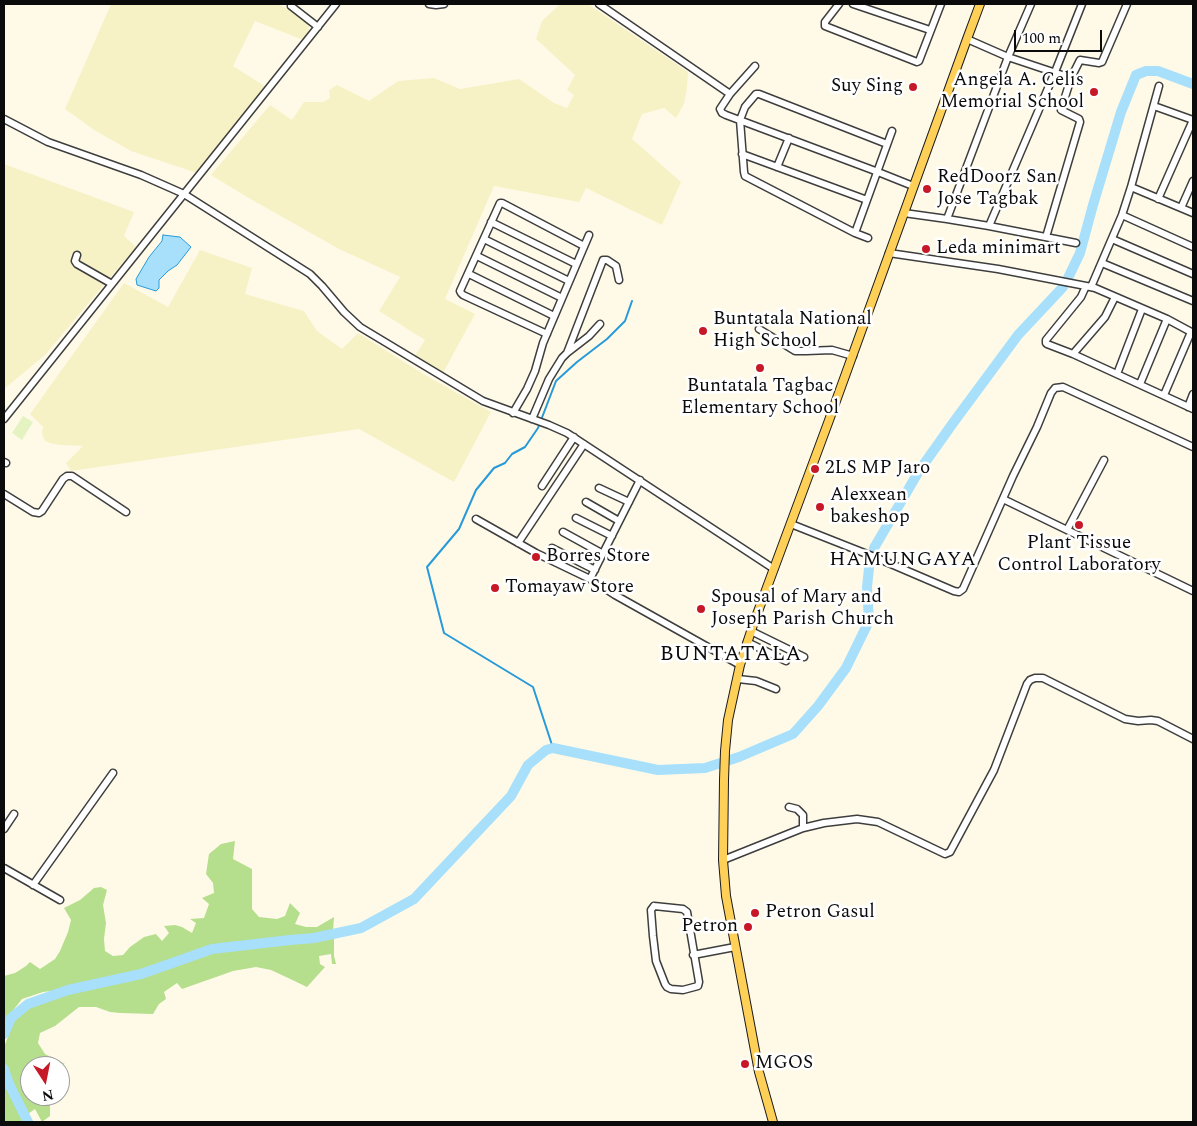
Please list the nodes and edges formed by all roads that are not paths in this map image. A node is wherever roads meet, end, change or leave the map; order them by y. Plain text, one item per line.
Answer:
1 (336, 4) edge
2 (429, 4) edge
3 (444, 4) edge
4 (599, 4) edge
5 (839, 4) edge
6 (853, 4) edge
7 (941, 4) edge
8 (980, 4) edge
9 (1031, 4) edge
10 (1082, 4) edge
11 (1127, 4) edge
12 (291, 6) dead end
13 (318, 27) junction
14 (930, 30) junction
15 (967, 39) junction
16 (1008, 58) junction
17 (755, 66) dead end
18 (1055, 72) junction
19 (1071, 78) junction
20 (1159, 86) dead end
21 (730, 94) junction
22 (1154, 106) junction
23 (4, 119) edge
24 (740, 120) junction
25 (1193, 120) edge
26 (892, 131) dead end
27 (789, 138) junction
28 (887, 144) junction
29 (742, 154) junction
30 (777, 167) junction
31 (878, 172) junction
32 (1193, 181) edge
33 (913, 186) junction
34 (1131, 188) junction
35 (184, 194) junction
36 (1158, 199) junction
37 (867, 200) junction
38 (1181, 208) junction
39 (1193, 213) edge
40 (904, 214) junction
41 (1122, 215) junction
42 (947, 219) junction
43 (491, 222) junction
44 (989, 226) junction
45 (855, 234) junction
46 (589, 236) dead end
47 (1046, 237) junction
48 (868, 238) dead end
49 (484, 239) junction
50 (1112, 239) junction
51 (1076, 243) dead end
52 (584, 246) junction
53 (1193, 247) edge
54 (889, 253) junction
55 (77, 255) dead end
56 (477, 256) junction
57 (1102, 263) junction
58 (576, 264) junction
59 (1193, 273) edge
60 (469, 274) junction
61 (619, 280) dead end
62 (569, 281) junction
63 (112, 284) junction
64 (1089, 287) junction
65 (1115, 297) junction
66 (562, 298) junction
67 (1193, 301) edge
68 (1142, 309) junction
69 (554, 316) junction
70 (1167, 320) junction
71 (600, 324) dead end
72 (759, 329) dead end
73 (1192, 333) edge
74 (546, 334) junction
75 (567, 353) junction
76 (1073, 354) junction
77 (853, 356) junction
78 (1117, 374) junction
79 (1140, 384) junction
80 (1193, 394) edge
81 (1164, 395) junction
82 (1190, 408) edge
83 (513, 413) junction
84 (4, 419) edge
85 (534, 419) junction
86 (574, 438) junction
87 (584, 444) junction
88 (1193, 447) edge
89 (1104, 460) dead end
90 (640, 480) junction
91 (542, 486) dead end
92 (599, 488) dead end
93 (4, 494) edge
94 (1003, 499) junction
95 (586, 502) dead end
96 (629, 502) junction
97 (126, 512) dead end
98 (576, 518) dead end
99 (476, 519) dead end
100 (619, 522) junction
101 (791, 524) junction
102 (1067, 530) junction
103 (563, 532) dead end
104 (612, 536) junction
105 (518, 543) junction
106 (552, 548) dead end
107 (603, 554) junction
108 (774, 569) junction
109 (595, 570) junction
110 (590, 579) junction
111 (1193, 591) edge
112 (751, 631) junction
113 (748, 642) junction
114 (804, 657) dead end
115 (786, 661) dead end
116 (740, 665) junction
117 (738, 678) junction
118 (776, 689) dead end
119 (1193, 739) edge
120 (113, 774) dead end
121 (789, 808) dead end
122 (14, 814) dead end
123 (803, 828) junction
124 (4, 829) edge
125 (723, 860) junction
126 (4, 868) edge
127 (33, 885) junction
128 (60, 900) dead end
129 (735, 947) junction
130 (694, 955) junction
131 (772, 1122) edge

1 - 13 street
2 - 3 street
4 - 21 street
5 - 14 street
6 - 14 street
7 - 14 street
8 - 15 main road
9 - 16 street
10 - 18 street
11 - 19 street
12 - 13 street
13 - 35 street
15 - 16 street
15 - 33 main road
16 - 18 street
16 - 42 street
17 - 21 street
18 - 19 street
18 - 44 street
19 - 47 street
20 - 22 street
21 - 24 street
22 - 25 street
22 - 34 street
23 - 35 street
24 - 27 street
24 - 28 street
24 - 29 street
25 - 36 street
26 - 28 street
27 - 30 street
27 - 31 street
28 - 31 street
29 - 30 street
29 - 45 street
30 - 37 street
31 - 33 street
31 - 37 street
32 - 38 street
33 - 40 main road
34 - 36 street
34 - 41 street
35 - 63 street
35 - 83 street
36 - 38 street
37 - 45 street
38 - 39 street
40 - 42 street
40 - 54 main road
41 - 50 street
41 - 53 street
42 - 44 street
43 - 49 street
43 - 52 street
43 - 58 street
44 - 47 street
45 - 48 street
46 - 52 street
47 - 51 street
49 - 56 street
49 - 62 street
50 - 57 street
50 - 59 street
52 - 58 street
54 - 64 street
54 - 77 main road
55 - 63 street
56 - 60 street
56 - 66 street
57 - 64 street
57 - 67 street
58 - 62 street
60 - 69 street
60 - 74 street
61 - 75 street
62 - 66 street
63 - 84 street
64 - 65 street
64 - 76 street
65 - 68 street
65 - 76 street
66 - 69 street
68 - 70 street
68 - 78 street
69 - 74 street
70 - 73 street
70 - 79 street
71 - 75 street
72 - 77 street
73 - 81 street
74 - 83 street
75 - 85 street
76 - 78 street
77 - 101 main road
78 - 79 street
79 - 81 street
80 - 82 street
81 - 82 street
83 - 85 street
85 - 86 street
86 - 87 street
86 - 91 street
87 - 90 street
87 - 105 street
88 - 94 street
89 - 102 street
90 - 96 street
90 - 108 street
92 - 96 street
93 - 97 street
94 - 101 street
94 - 102 street
95 - 100 street
96 - 100 street
98 - 104 street
99 - 105 street
100 - 104 street
101 - 108 main road
102 - 111 street
103 - 107 street
104 - 107 street
105 - 110 street
106 - 109 street
107 - 109 street
108 - 112 main road
109 - 110 street
110 - 116 street
112 - 113 main road
112 - 114 street
113 - 115 street
113 - 116 main road
116 - 117 main road
117 - 118 street
117 - 125 main road
119 - 123 street
120 - 127 street
121 - 123 street
122 - 124 street
123 - 125 street
125 - 129 main road
126 - 127 street
127 - 128 street
129 - 130 street
129 - 131 main road
130 - 130 street

